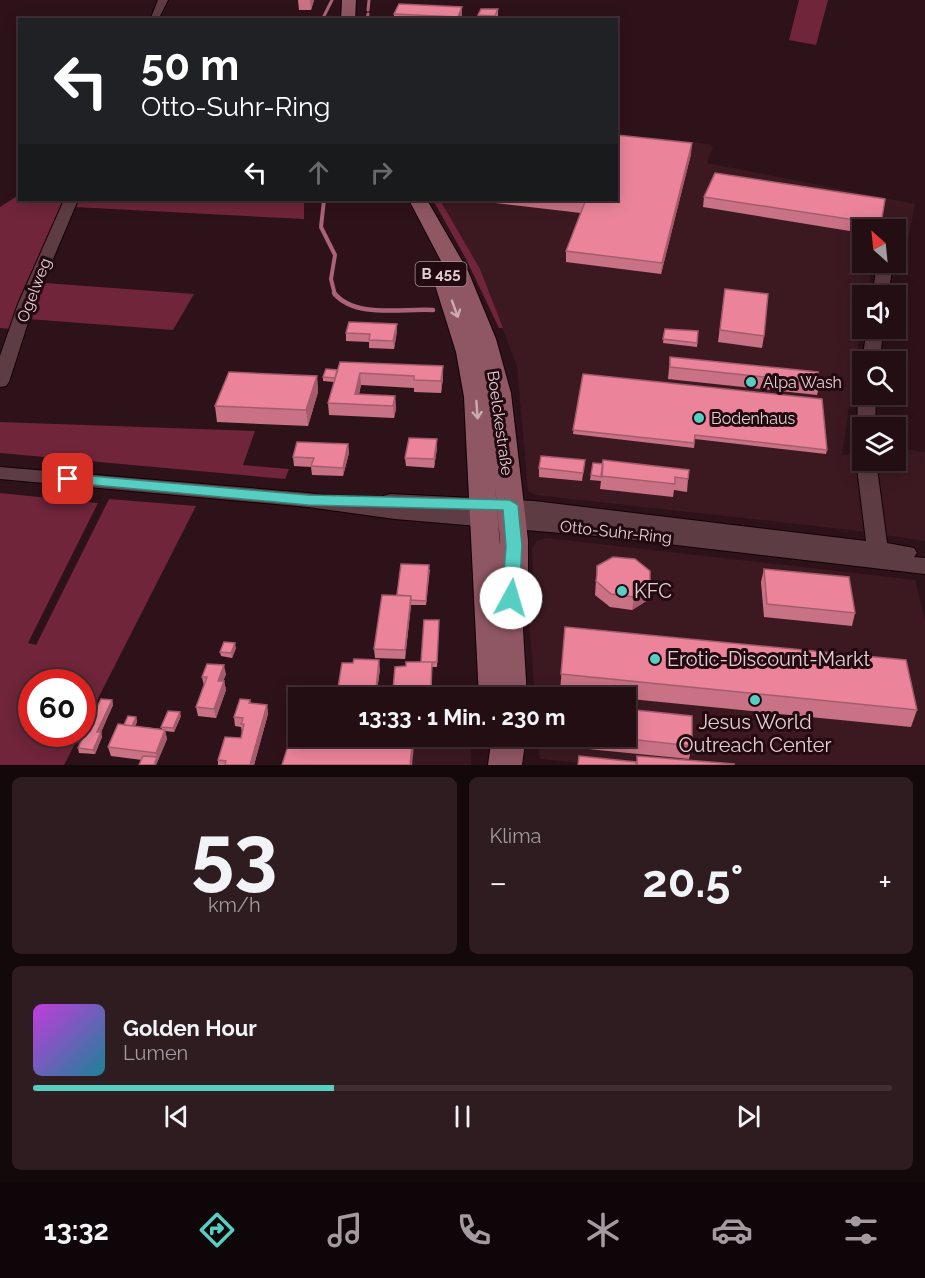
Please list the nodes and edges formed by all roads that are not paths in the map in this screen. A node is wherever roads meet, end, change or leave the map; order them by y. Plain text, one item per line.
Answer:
1 (163, 0) edge
2 (349, 0) edge
3 (359, 0) edge
4 (154, 18) dead end
5 (348, 18) edge
6 (359, 18) edge
7 (71, 201) edge
8 (405, 201) edge
9 (419, 201) edge
10 (0, 382) edge
11 (867, 471) edge
12 (0, 473) edge
13 (497, 513) junction
14 (878, 555) junction
15 (925, 556) edge
16 (925, 566) edge
17 (495, 687) edge
18 (511, 687) edge
19 (499, 747) edge
20 (507, 747) edge
21 (500, 765) edge
22 (505, 765) edge

1 - 4 street
2 - 5 main road
3 - 6 main road
7 - 10 street, Ogelweg
8 -> 13 main road, Boelckestraße / B 455
9 - 13 main road, Boelckestraße / B 455
11 - 14 street
12 - 13 street, Otto-Suhr-Ring
13 - 14 street, Otto-Suhr-Ring
13 - 17 main road, Boelckestraße / B 455
13 - 18 main road, Boelckestraße / B 455
14 - 15 street, Otto-Suhr-Ring
14 - 16 street, Otto-Suhr-Ring
19 - 21 main road
20 - 22 main road

